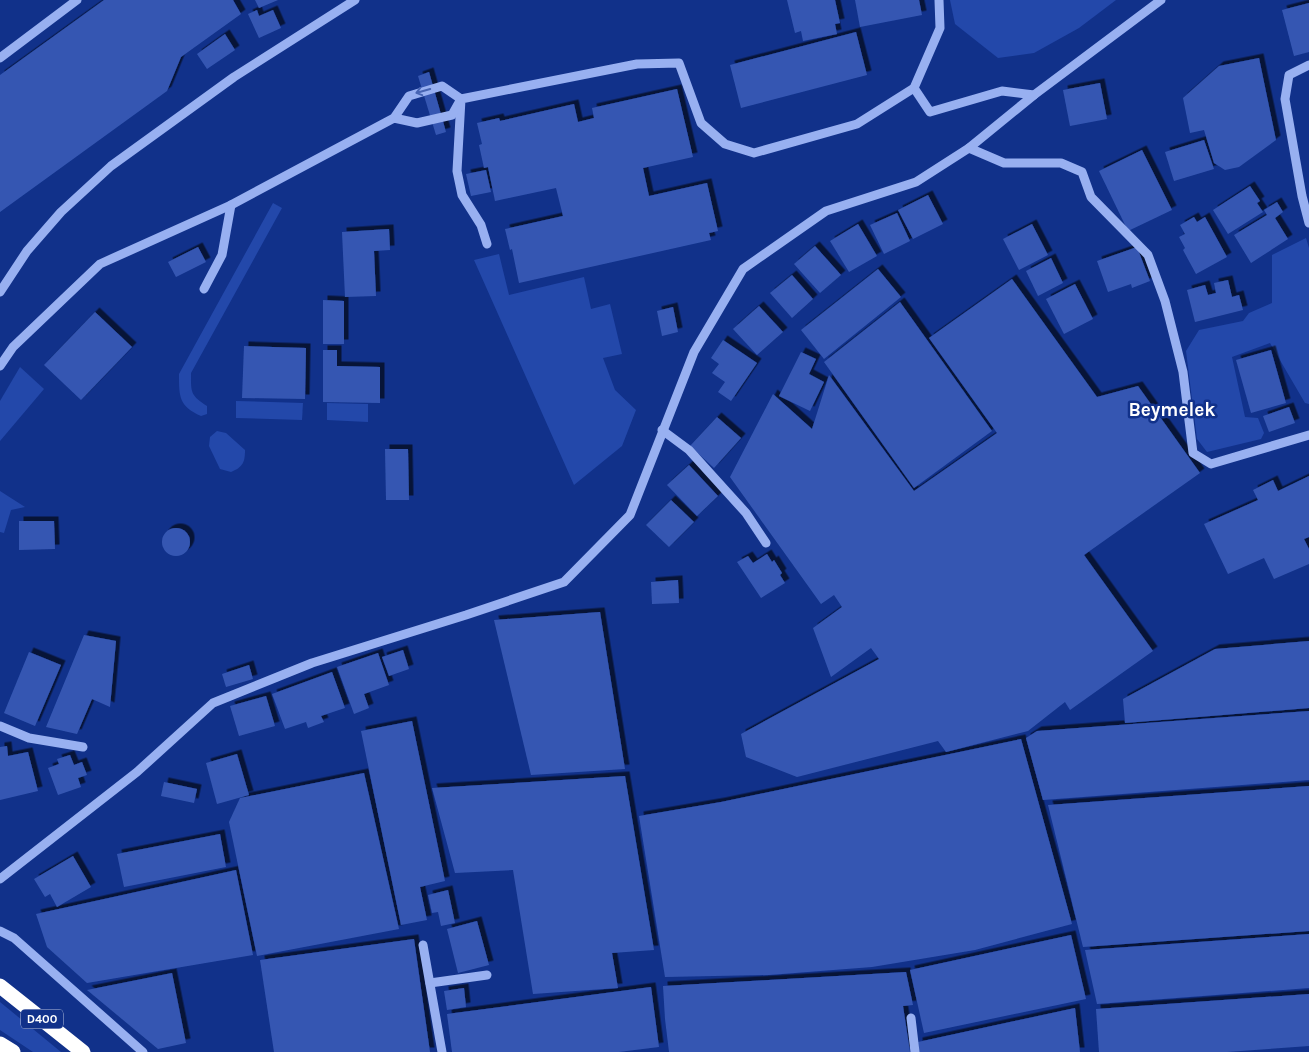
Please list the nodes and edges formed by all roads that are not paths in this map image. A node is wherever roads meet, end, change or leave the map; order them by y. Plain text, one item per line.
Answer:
1 (77, 0) edge
2 (355, 0) edge
3 (939, 0) edge
4 (1161, 0) edge
5 (0, 58) edge
6 (1309, 65) edge
7 (914, 88) junction
8 (1034, 95) junction
9 (461, 99) junction
10 (394, 118) junction
11 (968, 148) junction
12 (231, 205) junction
13 (1309, 223) edge
14 (487, 244) dead end
15 (204, 289) dead end
16 (0, 292) edge
17 (0, 366) edge
18 (662, 430) junction
19 (1309, 435) edge
20 (766, 543) dead end
21 (0, 726) edge
22 (83, 747) dead end
23 (0, 879) edge
24 (0, 931) edge
25 (423, 945) dead end
26 (487, 975) dead end
27 (430, 983) junction
28 (0, 986) edge
29 (911, 1018) dead end
30 (0, 1044) edge
31 (13, 1052) edge
32 (83, 1052) edge
33 (144, 1052) edge
34 (442, 1052) edge
35 (915, 1052) edge

1 - 5 street
2 - 16 street
3 - 7 street
4 - 8 street
6 - 13 street
7 - 8 street
7 - 9 street
8 - 11 street
9 - 10 street
9 -> 10 street
9 - 14 street
10 - 12 street
11 - 18 street
11 - 19 street
12 - 15 street
12 - 17 street
18 - 20 street
18 - 23 street
21 - 22 street
24 - 33 street
25 - 27 street
26 - 27 street
27 - 34 street
28 - 32 highway, D400
29 - 35 street
30 - 31 highway

